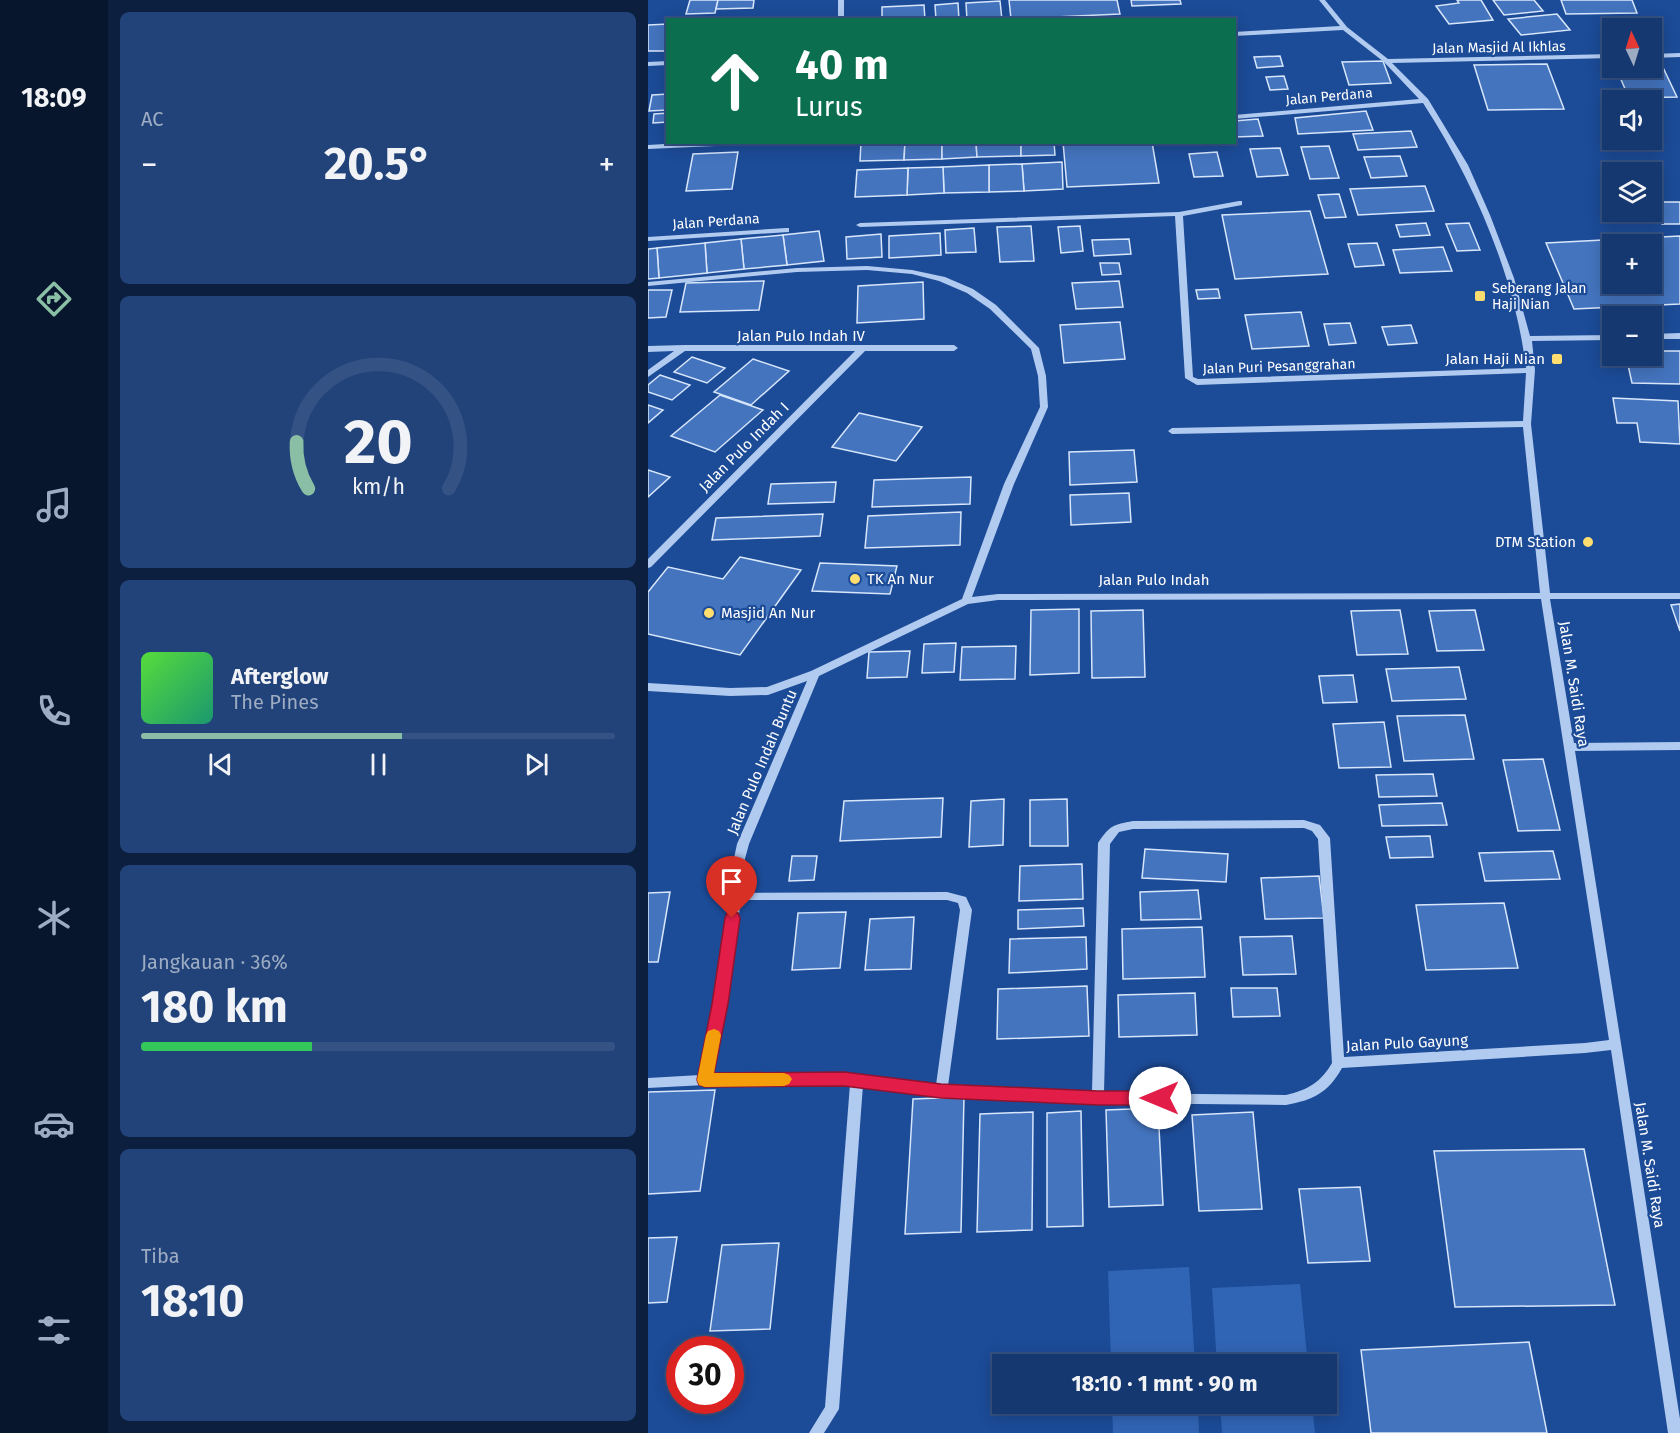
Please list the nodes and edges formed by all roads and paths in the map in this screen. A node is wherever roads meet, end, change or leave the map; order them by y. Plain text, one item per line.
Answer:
1 (841, 0) edge
2 (1322, 0) edge
3 (841, 18) edge
4 (1345, 28) junction
5 (1236, 34) edge
6 (1680, 55) edge
7 (1602, 56) edge
8 (1662, 56) edge
9 (1386, 61) junction
10 (666, 63) edge
11 (648, 64) edge
12 (1425, 101) junction
13 (1236, 117) edge
14 (715, 144) edge
15 (648, 147) edge
16 (1239, 202) dead end
17 (1179, 214) junction
18 (860, 225) dead end
19 (786, 230) dead end
20 (648, 239) edge
21 (648, 284) edge
22 (1680, 336) edge
23 (1602, 337) edge
24 (1662, 337) edge
25 (1527, 339) junction
26 (684, 348) junction
27 (954, 348) dead end
28 (648, 349) edge
29 (861, 350) junction
30 (1531, 370) junction
31 (648, 374) edge
32 (1527, 424) junction
33 (1172, 431) dead end
34 (648, 565) edge
35 (1545, 596) junction
36 (1680, 596) edge
37 (966, 601) junction
38 (815, 674) junction
39 (648, 687) edge
40 (1680, 746) edge
41 (1569, 747) junction
42 (739, 863) dead end
43 (1617, 1044) junction
44 (1338, 1063) junction
45 (856, 1079) junction
46 (705, 1080) junction
47 (648, 1083) edge
48 (941, 1091) junction
49 (1098, 1098) junction
50 (816, 1433) edge
51 (1675, 1433) edge

1 - 3 street
2 - 4 street, Jalan M. Saidi Raya
4 - 5 street
4 - 9 street, Jalan M. Saidi Raya
6 - 8 street
7 - 9 street, Jalan Masjid Al Ikhlas
9 - 12 street, Jalan M. Saidi Raya
10 - 11 street
12 - 13 street, Jalan Perdana
12 - 25 street, Jalan M. Saidi Raya
14 - 15 street
16 - 17 street
17 - 18 street
17 - 30 street, Jalan Puri Pesanggrahan
19 - 20 street, Jalan Perdana
21 - 37 street
22 - 24 street
23 - 25 street
25 - 30 street, Jalan M. Saidi Raya
26 - 28 street, Jalan Pulo Indah IV
26 - 29 street, Jalan Pulo Indah IV
26 - 31 street
27 - 29 street, Jalan Pulo Indah IV
29 - 34 street, Jalan Pulo Indah I
30 - 32 street, Jalan M. Saidi Raya
32 - 33 street
32 - 35 street, Jalan M. Saidi Raya
35 - 36 street, Jalan Pulo Indah
35 - 37 street, Jalan Pulo Indah
35 - 41 street, Jalan M. Saidi Raya
37 - 38 street, Jalan Pulo Indah
38 - 39 street, Jalan Pulo Indah
38 - 42 street, Jalan Pulo Indah Buntu
40 - 41 street
41 - 43 street, Jalan M. Saidi Raya
43 - 44 street, Jalan Pulo Gayung
43 - 51 street, Jalan M. Saidi Raya
44 - 49 street, Jalan Pulo Gayung
44 - 49 street
45 - 46 street, Jalan Pulo Gayung
45 - 48 street, Jalan Pulo Gayung
45 - 50 street
46 - 47 street, Jalan Pulo Gayung
46 - 48 street
48 - 49 street, Jalan Pulo Gayung

